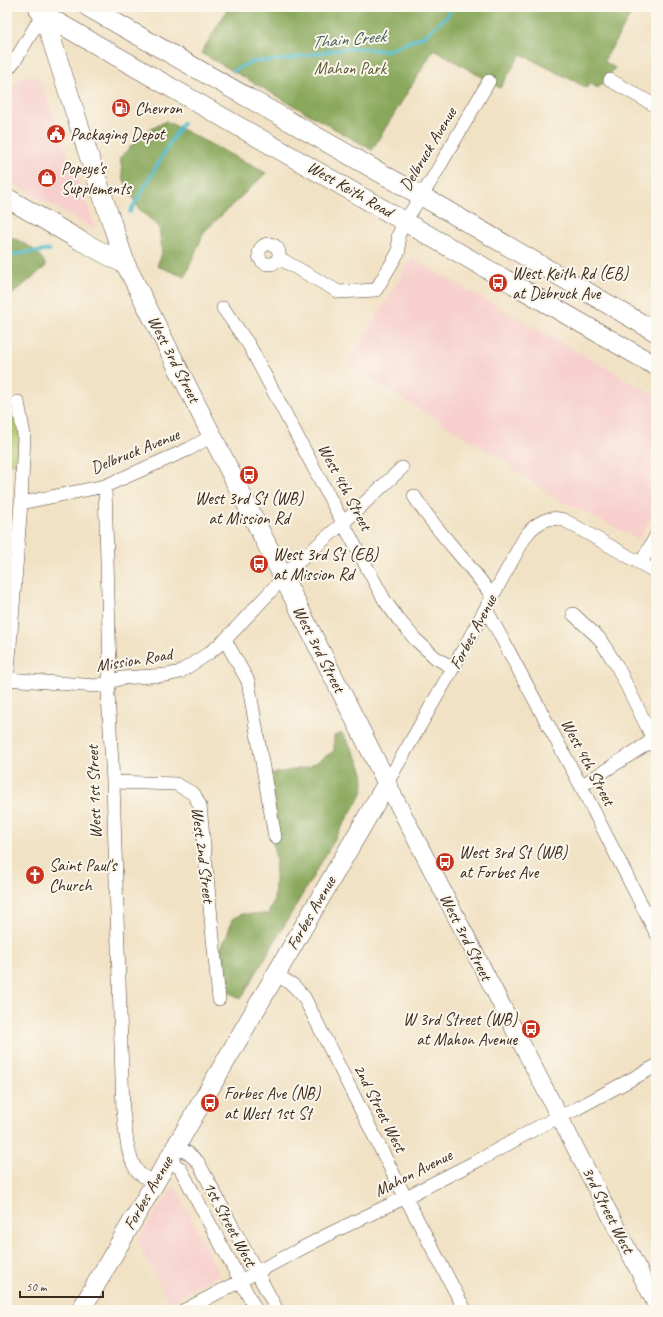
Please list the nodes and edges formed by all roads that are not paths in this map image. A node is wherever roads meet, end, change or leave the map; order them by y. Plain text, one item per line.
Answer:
1 (88, 7) edge
2 (42, 9) edge
3 (7, 70) edge
4 (610, 80) dead end
5 (489, 81) dead end
6 (656, 106) edge
7 (420, 196) junction
8 (7, 198) edge
9 (405, 221) junction
10 (279, 258) dead end
11 (126, 265) junction
12 (223, 308) dead end
13 (656, 332) edge
14 (656, 366) edge
15 (18, 402) dead end
16 (212, 436) junction
17 (402, 468) dead end
18 (105, 486) junction
19 (414, 496) dead end
20 (22, 503) junction
21 (343, 523) junction
22 (656, 536) edge
23 (641, 563) junction
24 (656, 572) edge
25 (284, 578) junction
26 (492, 596) junction
27 (486, 609) junction
28 (573, 614) dead end
29 (225, 640) junction
30 (454, 668) junction
31 (8, 679) edge
32 (109, 682) junction
33 (7, 684) edge
34 (655, 742) edge
35 (113, 782) junction
36 (387, 783) junction
37 (581, 786) junction
38 (275, 837) dead end
39 (656, 933) edge
40 (275, 974) junction
41 (219, 999) dead end
42 (656, 1066) edge
43 (560, 1117) junction
44 (171, 1153) junction
45 (154, 1182) junction
46 (406, 1197) junction
47 (257, 1271) junction
48 (240, 1280) junction
49 (656, 1304) edge
50 (81, 1310) edge
51 (185, 1310) edge
52 (256, 1310) edge
53 (277, 1310) edge
54 (465, 1310) edge

1 - 7 main road, West Keith Road
2 - 3 street
2 - 9 main road, West Keith Road
2 - 11 main road, West 3rd Street
4 - 6 street
5 - 7 street, Delbruck Avenue
7 - 9 street, Delbruck Avenue
7 - 13 main road, West Keith Road
8 - 11 main road
9 - 10 street, Delbruck Avenue
9 - 14 main road, West Keith Road
11 - 16 main road, West 3rd Street
12 - 21 street, West 4th Street
15 - 20 street
16 - 18 street, Delbruck Avenue
16 - 25 main road, West 3rd Street
17 - 21 street, Mission Road
18 - 20 street, Delbruck Avenue
18 - 32 street, West 1st Street
19 - 26 street
20 - 31 street
21 - 25 street, Mission Road
21 - 30 street, West 4th Street
22 - 23 street
23 - 24 street
23 - 26 street, Forbes Avenue
25 - 29 street, Mission Road
25 - 36 main road, West 3rd Street
26 - 27 street, Forbes Avenue
27 - 30 street, Forbes Avenue
27 - 37 street, West 4th Street
28 - 34 street
29 - 32 street, Mission Road
29 - 38 street
30 - 36 street, Forbes Avenue
31 - 32 street, Mission Road
31 - 33 street
32 - 35 street, West 1st Street
34 - 37 street
35 - 41 street, West 2nd Street
35 - 45 street, West 1st Street
36 - 40 main road, Forbes Avenue
36 - 43 street, West 3rd Street
37 - 39 street, West 4th Street
40 - 44 main road, Forbes Avenue
40 - 46 street, 2nd Street West
42 - 43 street, Mahon Avenue
43 - 46 street, Mahon Avenue
43 - 49 street, 3rd Street West
44 - 45 main road, Forbes Avenue
44 - 47 street
44 - 48 street, 1st Street West
45 - 50 main road, Forbes Avenue
46 - 47 street, Mahon Avenue
46 - 54 street, 2nd Street West
47 - 48 street, Mahon Avenue
47 - 53 street, 1st Street West
48 - 51 street, Mahon Avenue
48 - 52 street, 1st Street West

